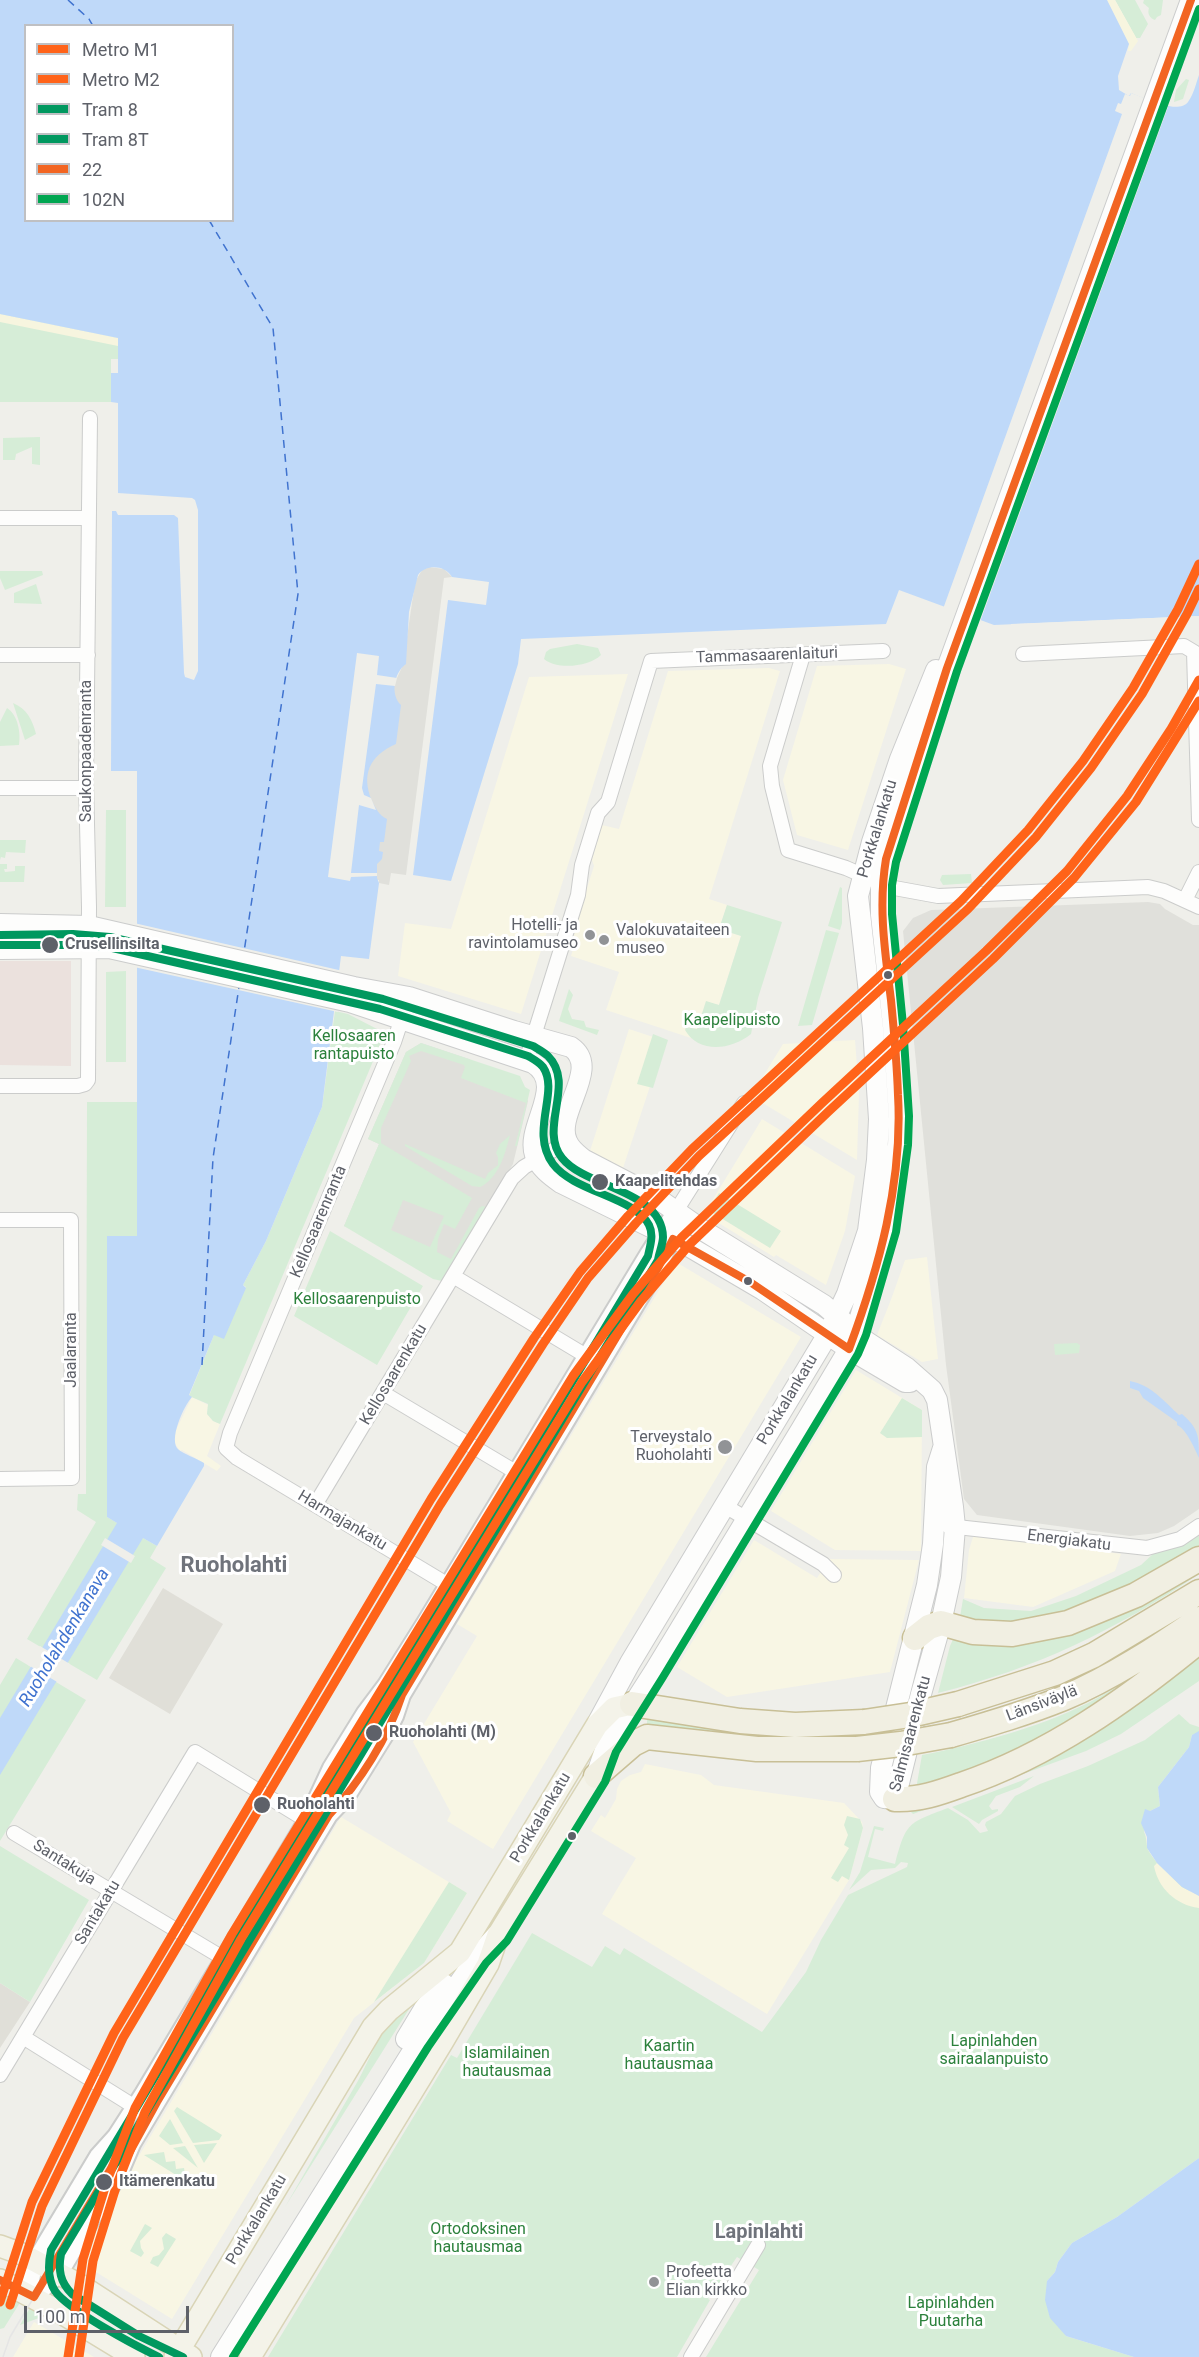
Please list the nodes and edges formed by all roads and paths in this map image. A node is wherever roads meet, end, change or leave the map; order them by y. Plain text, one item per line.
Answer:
1 (1181, 0) edge
2 (1191, 0) edge
3 (1150, 100) junction
4 (90, 418) dead end
5 (0, 518) edge
6 (88, 518) junction
7 (961, 617) junction
8 (883, 651) dead end
9 (1023, 654) dead end
10 (0, 655) edge
11 (88, 655) junction
12 (803, 655) junction
13 (0, 788) edge
14 (86, 788) junction
15 (1199, 820) edge
16 (1199, 872) edge
17 (862, 876) junction
18 (881, 884) junction
19 (1185, 900) junction
20 (1199, 907) edge
21 (0, 924) edge
22 (89, 926) junction
23 (121, 942) junction
24 (88, 948) junction
25 (0, 949) edge
26 (352, 994) junction
27 (409, 997) junction
28 (402, 1021) junction
29 (534, 1036) junction
30 (526, 1061) junction
31 (0, 1086) edge
32 (744, 1103) dead end
33 (567, 1142) junction
34 (537, 1160) junction
35 (681, 1209) junction
36 (0, 1220) edge
37 (667, 1236) junction
38 (453, 1276) junction
39 (837, 1316) junction
40 (828, 1334) junction
41 (852, 1340) junction
42 (592, 1369) junction
43 (382, 1393) junction
44 (226, 1445) joint
45 (943, 1448) junction
46 (516, 1472) junction
47 (0, 1479) edge
48 (531, 1481) junction
49 (315, 1505) junction
50 (725, 1506) junction
51 (747, 1518) junction
52 (934, 1525) junction
53 (1199, 1526) edge
54 (955, 1527) junction
55 (1199, 1559) edge
56 (834, 1575) dead end
57 (455, 1589) junction
58 (1199, 1592) edge
59 (1199, 1619) edge
60 (941, 1623) junction
61 (915, 1638) junction
62 (1199, 1641) edge
63 (632, 1704) junction
64 (597, 1725) junction
65 (596, 1776) junction
66 (895, 1799) junction
67 (314, 1825) junction
68 (14, 1833) dead end
69 (111, 1892) junction
70 (498, 1935) junction
71 (460, 1952) junction
72 (230, 1963) junction
73 (23, 2037) junction
74 (0, 2075) edge
75 (142, 2111) junction
76 (758, 2245) dead end
77 (0, 2246) edge
78 (35, 2261) junction
79 (273, 2263) junction
80 (59, 2274) junction
81 (0, 2280) edge
82 (31, 2295) junction
83 (182, 2354) edge
84 (134, 2357) edge
85 (208, 2357) edge
86 (221, 2357) edge
87 (250, 2357) edge
88 (691, 2357) edge

1 - 3 main road
2 - 3 main road
3 - 7 main road
4 - 6 street, Saukonpaadenranta
5 - 6 street
6 - 11 street, Saukonpaadenranta
7 - 17 main road, Porkkalankatu
7 - 18 main road, Porkkalankatu
8 - 12 street, Tammasaarenlaituri
9 - 15 street
10 - 11 street
11 - 14 street, Saukonpaadenranta
12 - 17 street
12 - 29 street, Tammasaarenlaituri
13 - 14 street
14 - 22 street, Saukonpaadenranta
16 - 19 street
17 - 18 street
17 - 39 main road, Porkkalankatu
18 - 19 street
18 - 41 main road, Porkkalankatu
19 - 20 street
21 - 22 main road
22 - 23 main road
22 - 24 street, Saukonpaadenranta
23 - 24 main road
23 - 26 main road
24 - 25 main road
24 - 31 street, Saukonpaadenranta
26 - 27 main road
26 - 28 main road
27 - 28 street, Kellosaarenranta
27 - 29 main road
28 - 30 main road
28 - 44 street, Kellosaarenranta
29 - 30 street
29 - 33 main road
30 - 34 main road
32 - 35 street
33 - 34 street, Kellosaarenkatu
33 - 35 main road
34 - 37 main road
34 - 38 street, Kellosaarenkatu
35 - 37 street
35 - 39 main road
36 - 47 street, Jaalaranta
37 - 40 main road
37 - 42 street
38 - 42 street
38 - 43 street, Kellosaarenkatu
39 - 40 main road, Porkkalankatu
39 - 41 main road
40 - 41 main road
40 - 50 main road, Porkkalankatu
41 - 45 main road, Salmisaarenkatu
41 - 51 main road, Porkkalankatu
42 - 46 street
42 - 48 street
43 - 46 street
43 - 49 street, Kellosaarenkatu
44 - 49 street, Harmajankatu
45 - 52 main road, Salmisaarenkatu
45 - 54 main road, Salmisaarenkatu
46 - 48 street
46 - 57 street
48 - 57 street
49 - 57 street, Harmajankatu
50 - 51 street
50 - 64 main road, Porkkalankatu
51 - 56 street
51 - 63 main road, Porkkalankatu
52 - 54 street, Energiakatu
52 - 61 main road, Salmisaarenkatu
53 - 54 street, Energiakatu
54 - 60 main road, Salmisaarenkatu
55 - 60 highway
57 - 67 street
57 - 67 street
58 - 63 highway, Länsiväylä, bridge
59 - 65 highway, Länsiväylä, bridge
60 - 61 highway
60 - 66 main road, Salmisaarenkatu
61 - 66 main road, Salmisaarenkatu
62 - 66 highway
63 - 64 main road
63 - 65 main road, Porkkalankatu
64 - 71 main road, Porkkalankatu
65 - 70 main road, Porkkalankatu
67 - 69 street, Santakatu
67 - 72 street
68 - 69 street, Santakuja
69 - 72 street, Santakuja
69 - 73 street, Santakatu
70 - 79 main road, Porkkalankatu
70 - 87 main road, Porkkalankatu
71 - 79 main road, Porkkalankatu
71 - 83 main road, Porkkalankatu
72 - 75 street
73 - 74 street, Santakatu
73 - 75 street
75 - 78 street
75 - 80 street
76 - 88 street
77 - 78 main road
78 - 80 main road
78 - 82 street
79 - 85 main road, Porkkalankatu
79 - 86 main road, Porkkalankatu
80 - 82 street
80 - 83 main road
81 - 82 main road
82 - 84 main road

